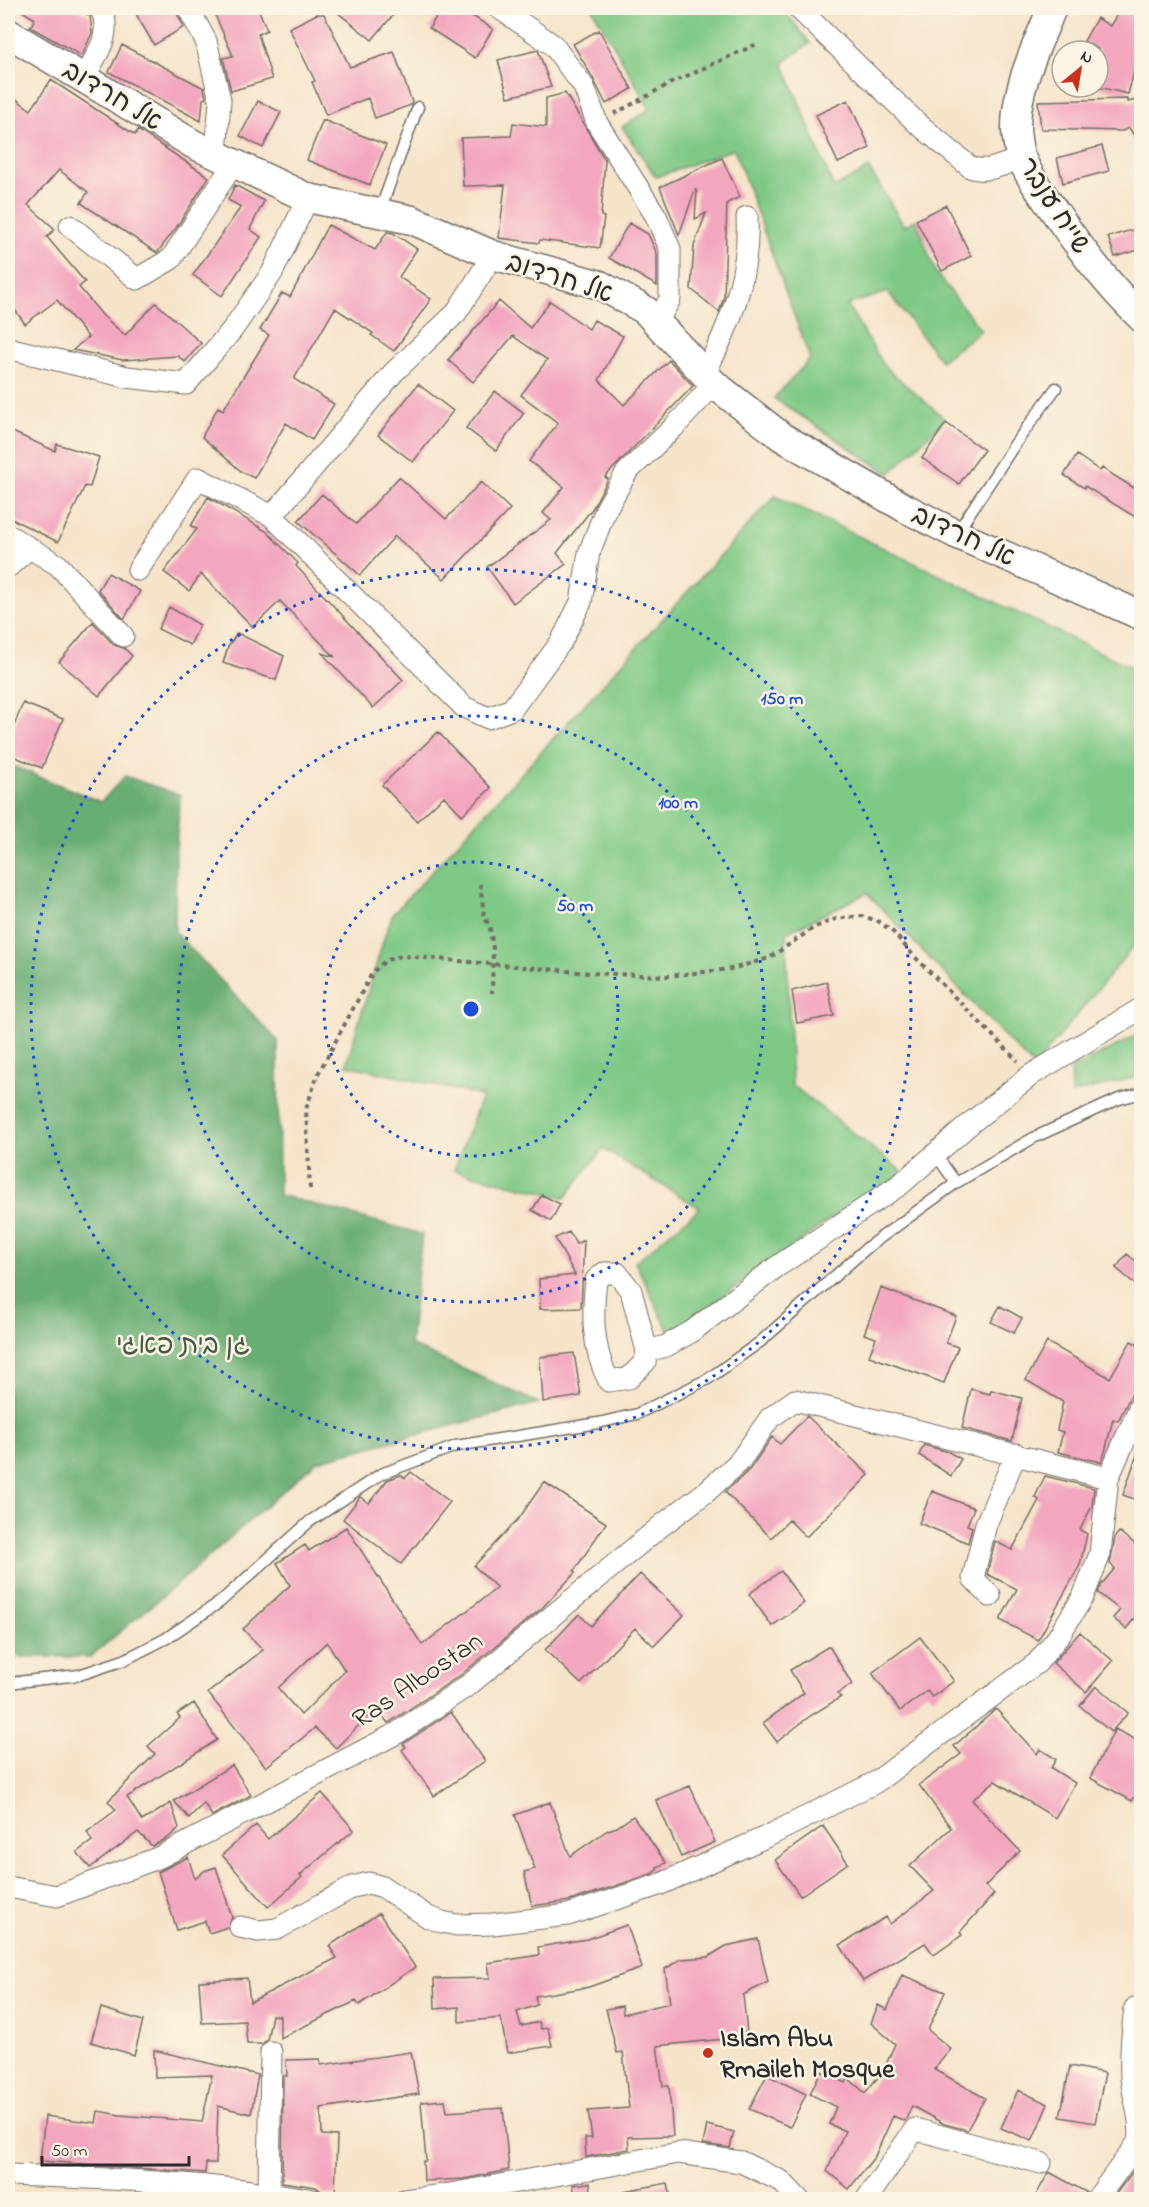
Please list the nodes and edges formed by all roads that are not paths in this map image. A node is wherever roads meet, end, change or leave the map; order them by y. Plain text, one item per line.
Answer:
1 (100, 8) edge
2 (188, 8) edge
3 (499, 8) edge
4 (798, 8) edge
5 (1052, 8) edge
6 (8, 33) edge
7 (84, 77) junction
8 (418, 107) dead end
9 (1021, 158) junction
10 (225, 159) junction
11 (308, 198) junction
12 (379, 213) junction
13 (747, 217) dead end
14 (70, 226) dead end
15 (494, 255) junction
16 (1142, 318) edge
17 (657, 322) junction
18 (8, 346) edge
19 (710, 379) junction
20 (1056, 388) dead end
21 (272, 516) junction
22 (956, 534) junction
23 (8, 535) edge
24 (29, 548) junction
25 (8, 567) edge
26 (138, 570) dead end
27 (1142, 616) edge
28 (123, 636) dead end
29 (1142, 1008) edge
30 (1142, 1093) edge
31 (936, 1155) junction
32 (957, 1183) junction
33 (647, 1351) junction
34 (1142, 1402) edge
35 (1016, 1454) junction
36 (1108, 1478) junction
37 (990, 1596) dead end
38 (8, 1683) edge
39 (8, 1887) edge
40 (240, 1927) dead end
41 (1135, 2008) dead end
42 (271, 2052) dead end
43 (1041, 2163) dead end
44 (8, 2175) edge
45 (269, 2192) junction
46 (314, 2199) edge
47 (404, 2199) edge
48 (799, 2199) edge
49 (866, 2199) edge
50 (1096, 2199) edge

1 - 7 street
2 - 10 street
3 - 17 street
4 - 9 street
5 - 9 street, שייח ענבר
6 - 7 street, אל חרדוב
7 - 10 street, אל חרדוב
8 - 12 lane
9 - 16 street, שייח ענבר
10 - 11 street, אל חרדוב
10 - 14 street
11 - 12 street, אל חרדוב
11 - 18 street
12 - 15 street, אל חרדוב
13 - 19 street
15 - 17 street, אל חרדוב
15 - 21 street
17 - 19 street, אל חרדוב
19 - 21 street
19 - 22 street, אל חרדוב
20 - 22 lane
21 - 26 street
22 - 27 street, אל חרדוב
23 - 24 street
24 - 25 street
24 - 28 street
29 - 31 street
30 - 32 lane
31 - 32 lane
31 - 33 street
32 - 38 lane
33 - 33 street
34 - 36 street
35 - 36 street
35 - 37 street
35 - 39 street, Ras Albostan
36 - 40 street
41 - 50 street
42 - 45 street
43 - 49 street
44 - 45 street
45 - 46 street
47 - 48 street

